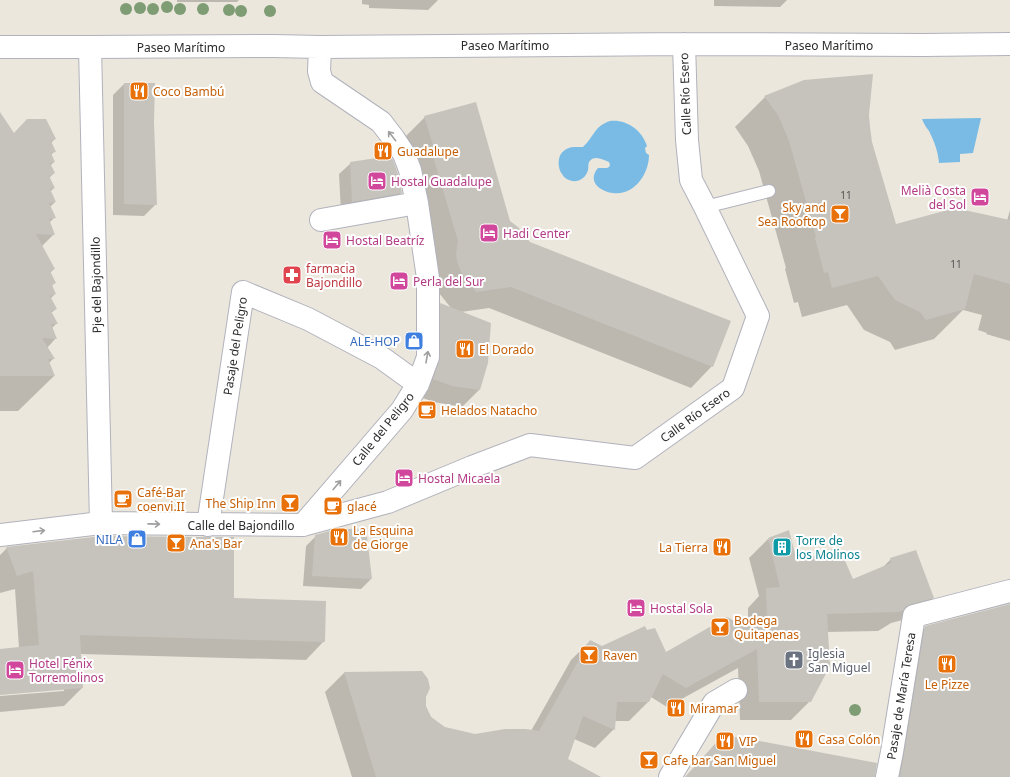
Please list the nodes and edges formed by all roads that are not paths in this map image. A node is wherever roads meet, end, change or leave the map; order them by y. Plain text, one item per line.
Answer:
1 (684, 44) junction
2 (1010, 44) edge
3 (0, 47) edge
4 (90, 47) junction
5 (320, 47) junction
6 (769, 191) dead end
7 (417, 203) junction
8 (705, 207) junction
9 (321, 220) dead end
10 (418, 384) junction
11 (472, 467) joint
12 (101, 523) junction
13 (208, 525) junction
14 (303, 525) junction
15 (0, 535) edge
16 (1010, 591) edge
17 (736, 690) dead end
18 (670, 777) edge
19 (887, 777) edge

1 - 2 street, Paseo Marítimo
1 - 5 street, Paseo Marítimo
1 - 8 street, Calle Río Esero
3 - 4 street, Paseo Marítimo
4 - 5 street, Paseo Marítimo
4 - 12 street, Pje del Bajondillo
7 -> 5 street, Calle del Peligro
6 - 8 lane
7 - 9 street
10 -> 7 street, Calle del Peligro
8 - 11 street, Calle Río Esero
10 - 13 street, Pasaje del Peligro
14 -> 10 street, Calle del Peligro
11 - 14 street, Calle del Bajondillo
12 -> 13 street, Calle del Bajondillo
15 -> 12 street, Calle del Bajondillo
13 - 14 street, Calle del Bajondillo
16 - 19 street, Pasaje de María Teresa
17 - 18 street

